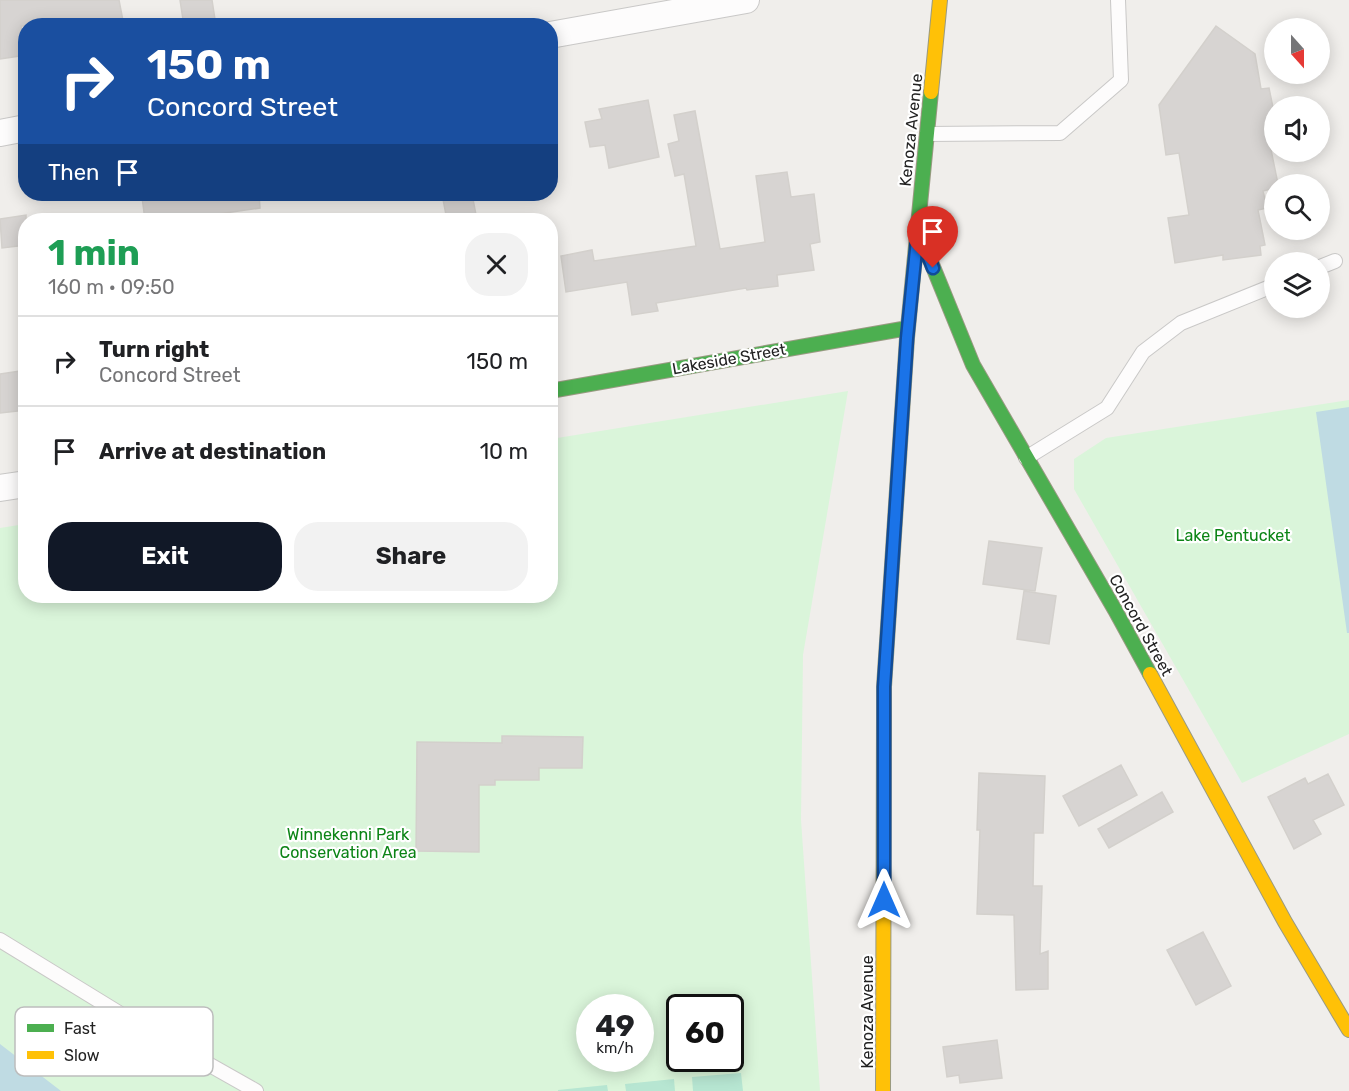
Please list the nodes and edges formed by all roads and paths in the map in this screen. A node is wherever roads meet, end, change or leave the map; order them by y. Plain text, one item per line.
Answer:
1 (746, 0) edge
2 (940, 0) edge
3 (1118, 0) edge
4 (558, 34) edge
5 (18, 130) edge
6 (0, 133) edge
7 (927, 134) junction
8 (918, 230) junction
9 (1335, 261) dead end
10 (1330, 263) edge
11 (1264, 289) edge
12 (908, 328) junction
13 (558, 390) edge
14 (1026, 458) junction
15 (18, 485) edge
16 (0, 488) edge
17 (0, 940) edge
18 (109, 1007) edge
19 (1349, 1030) edge
20 (213, 1067) edge
21 (256, 1091) edge
22 (883, 1091) edge

1 - 4 street
2 - 7 main road, Kenoza Avenue
3 - 7 lane
5 - 6 street
7 - 8 main road, Kenoza Avenue
8 - 12 main road, Kenoza Avenue
8 - 14 main road, Concord Street
9 - 10 lane
11 - 14 lane
12 - 13 main road, Lakeside Street
12 - 22 main road, Kenoza Avenue
14 - 19 main road, Concord Street
15 - 16 street
17 - 18 lane
20 - 21 lane

